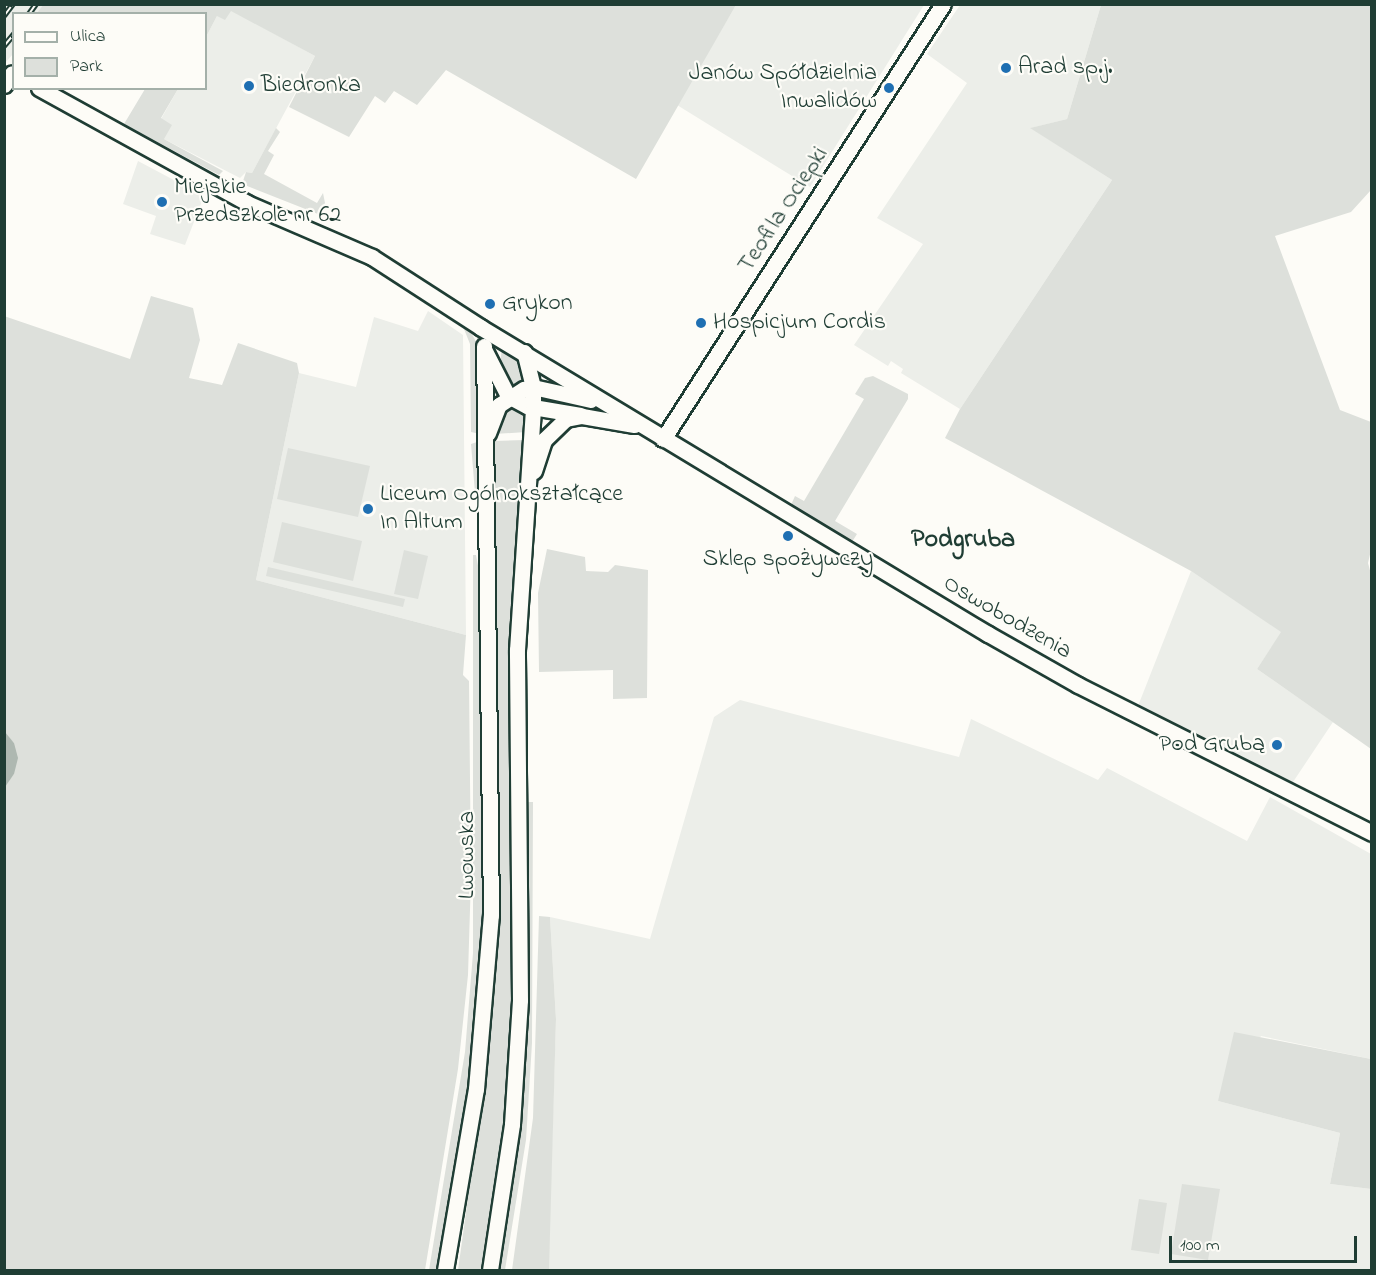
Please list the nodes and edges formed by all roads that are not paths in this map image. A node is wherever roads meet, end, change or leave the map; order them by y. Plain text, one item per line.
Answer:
1 (942, 4) edge
2 (43, 90) edge
3 (480, 327) junction
4 (484, 346) junction
5 (524, 352) junction
6 (533, 387) junction
7 (508, 396) junction
8 (602, 402) junction
9 (533, 406) junction
10 (582, 416) junction
11 (644, 427) junction
12 (487, 436) junction
13 (663, 439) junction
14 (528, 498) junction
15 (1371, 833) edge
16 (445, 1270) edge
17 (490, 1270) edge

1 - 13 street, Teofila Ociepki
2 - 3 street, Oswobodzenia
3 - 4 street
3 - 5 street, Oswobodzenia
4 - 7 street
4 - 12 street, Lwowska
5 - 6 street
5 - 8 street, Oswobodzenia
6 - 7 street
6 - 8 street, Oswobodzenia
6 - 9 street
7 - 9 street
7 - 12 street, Lwowska
8 - 11 street, Oswobodzenia
9 - 10 street
9 - 14 street
10 - 11 street
10 - 14 street
11 - 13 street, Oswobodzenia
12 - 16 street, Lwowska
13 - 15 street, Oswobodzenia
14 - 17 street

